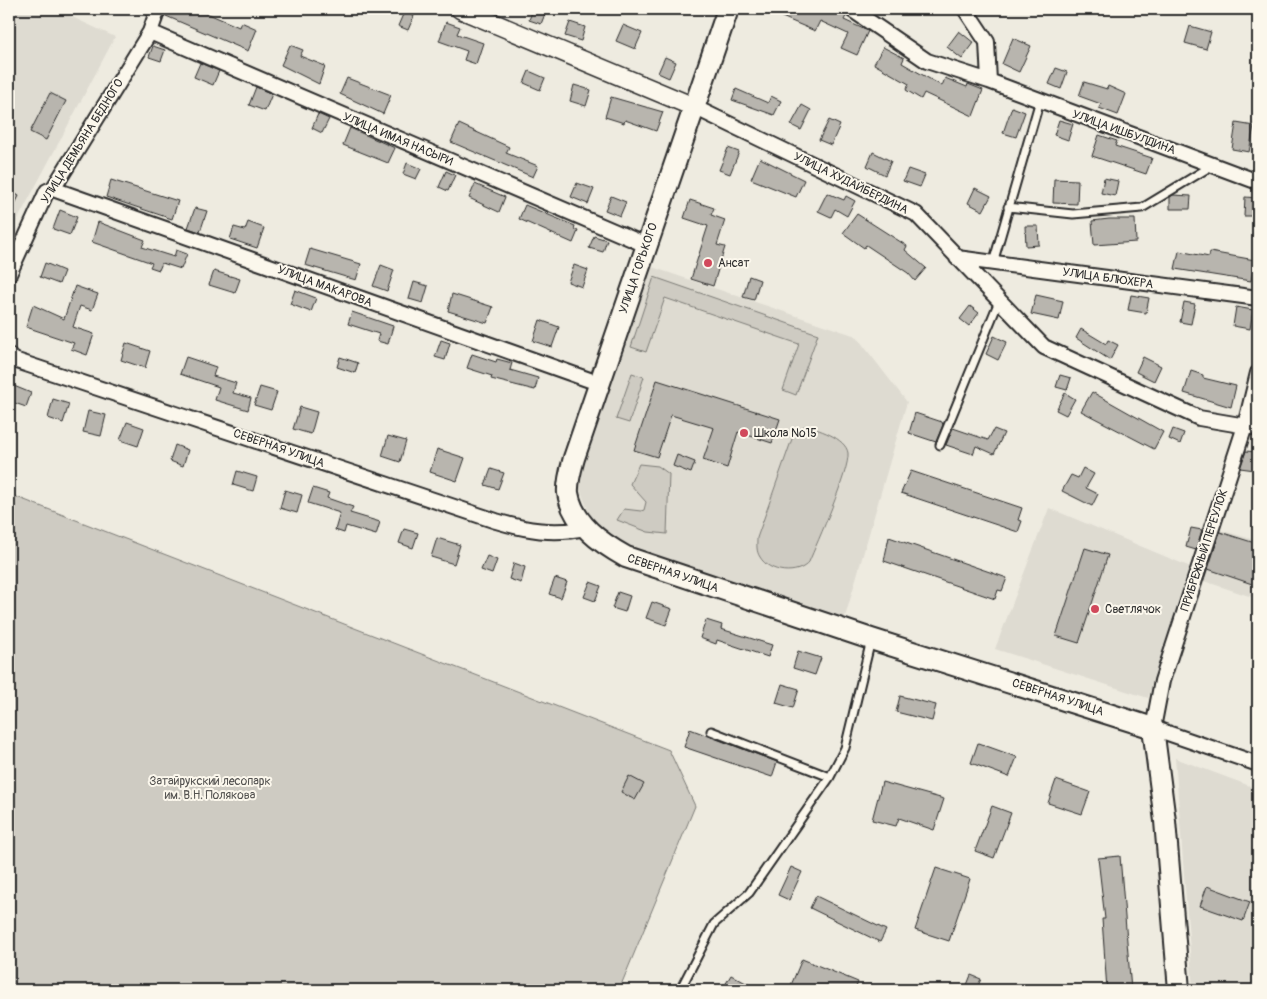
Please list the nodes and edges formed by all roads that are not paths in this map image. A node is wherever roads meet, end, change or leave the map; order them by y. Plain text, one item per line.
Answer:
1 (158, 9) edge
2 (460, 9) edge
3 (728, 9) edge
4 (850, 9) edge
5 (965, 9) edge
6 (150, 32) junction
7 (989, 81) junction
8 (1040, 100) junction
9 (694, 106) junction
10 (1213, 165) junction
11 (1258, 182) edge
12 (53, 190) junction
13 (1008, 207) junction
14 (646, 245) junction
15 (957, 258) junction
16 (993, 262) junction
17 (9, 274) edge
18 (1258, 298) edge
19 (999, 301) junction
20 (9, 355) edge
21 (1258, 373) edge
22 (598, 383) junction
23 (1252, 427) edge
24 (940, 445) dead end
25 (585, 528) junction
26 (871, 639) junction
27 (1153, 728) junction
28 (711, 731) dead end
29 (1258, 764) edge
30 (830, 777) junction
31 (680, 990) edge
32 (1179, 990) edge

1 - 6 street, УЛИЦА ДЕМЬЯНА БЕДНОГО
2 - 9 street, УЛИЦА ХУДАЙБЕРДИНА
3 - 9 main road, УЛИЦА ГОРЬКОГО
4 - 7 street, УЛИЦА ИШБУЛДИНА
5 - 7 street
6 - 12 street, УЛИЦА ДЕМЬЯНА БЕДНОГО
6 - 14 street, УЛИЦА ИМАЯ НАСЫРИ
7 - 8 street, УЛИЦА ИШБУЛДИНА
8 - 10 street, УЛИЦА ИШБУЛДИНА
8 - 13 lane
9 - 14 main road, УЛИЦА ГОРЬКОГО
9 - 15 street, УЛИЦА ХУДАЙБЕРДИНА
10 - 11 street, УЛИЦА ИШБУЛДИНА
10 - 13 lane
12 - 17 street, УЛИЦА ДЕМЬЯНА БЕДНОГО
12 - 22 street, УЛИЦА МАКАРОВА
13 - 16 lane
14 - 22 main road, УЛИЦА ГОРЬКОГО
15 - 16 street, УЛИЦА БЛЮХЕРА
15 - 19 street, УЛИЦА ХУДАЙБЕРДИНА
16 - 18 street, УЛИЦА БЛЮХЕРА
19 - 23 street, УЛИЦА ХУДАЙБЕРДИНА
19 - 24 lane
20 - 25 street, СЕВЕРНАЯ УЛИЦА
21 - 23 street, ПРИБРЕЖНЫЙ ПЕРЕУЛОК
22 - 25 main road, УЛИЦА ГОРЬКОГО
23 - 27 street, ПРИБРЕЖНЫЙ ПЕРЕУЛОК
25 - 26 main road, СЕВЕРНАЯ УЛИЦА
26 - 27 main road, СЕВЕРНАЯ УЛИЦА
26 - 30 lane
27 - 29 street, СЕВЕРНАЯ УЛИЦА
27 - 32 main road
28 - 30 lane
30 - 31 lane

